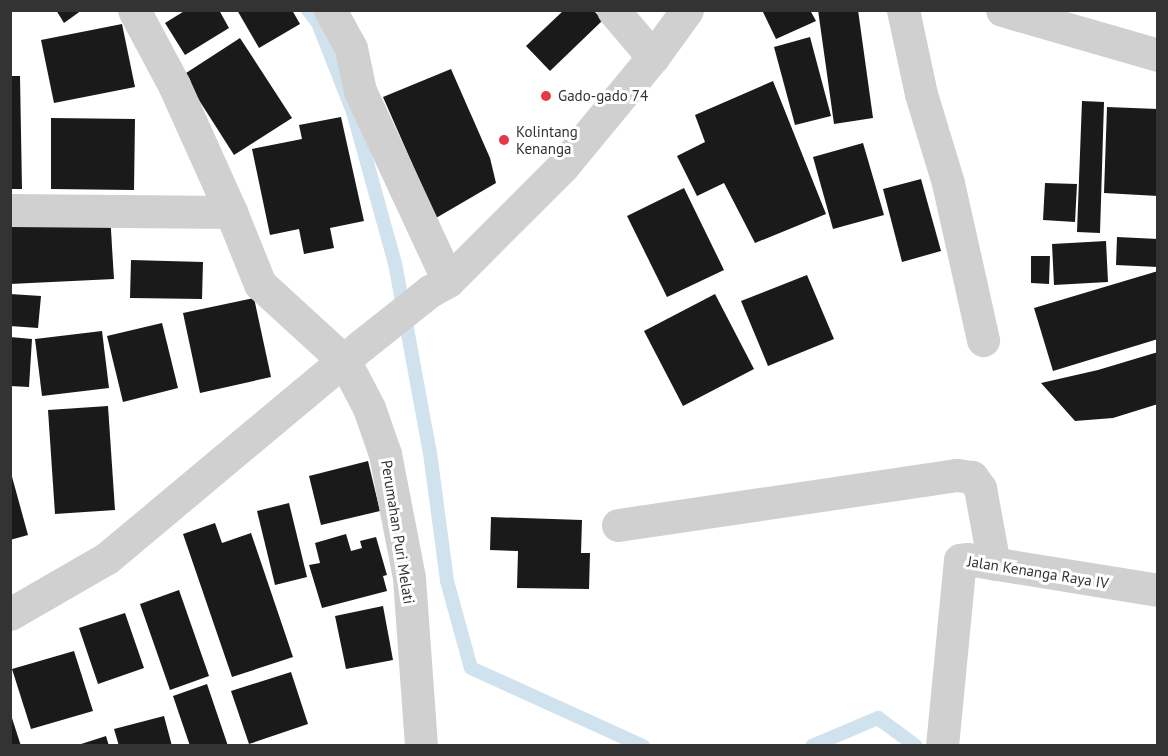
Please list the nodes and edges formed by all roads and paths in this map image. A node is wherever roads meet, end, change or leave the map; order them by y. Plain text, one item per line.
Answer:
1 (134, 10) edge
2 (330, 10) edge
3 (613, 10) edge
4 (687, 10) edge
5 (903, 10) edge
6 (1002, 10) edge
7 (1158, 55) edge
8 (653, 57) junction
9 (10, 210) edge
10 (231, 212) junction
11 (439, 286) junction
12 (983, 340) dead end
13 (353, 354) junction
14 (618, 525) dead end
15 (994, 564) junction
16 (1158, 590) edge
17 (10, 614) edge
18 (943, 732) edge
19 (421, 746) edge

1 - 10 street, Perumahan Puri Melati
2 - 11 street
3 - 8 street
4 - 8 street
5 - 12 street
6 - 7 street
8 - 11 street
9 - 10 street
10 - 13 street, Perumahan Puri Melati
11 - 13 street
13 - 17 street
13 - 19 street, Perumahan Puri Melati
14 - 15 street
15 - 16 street, Jalan Kenanga Raya IV
15 - 18 street, Jalan Kenanga Raya IV

